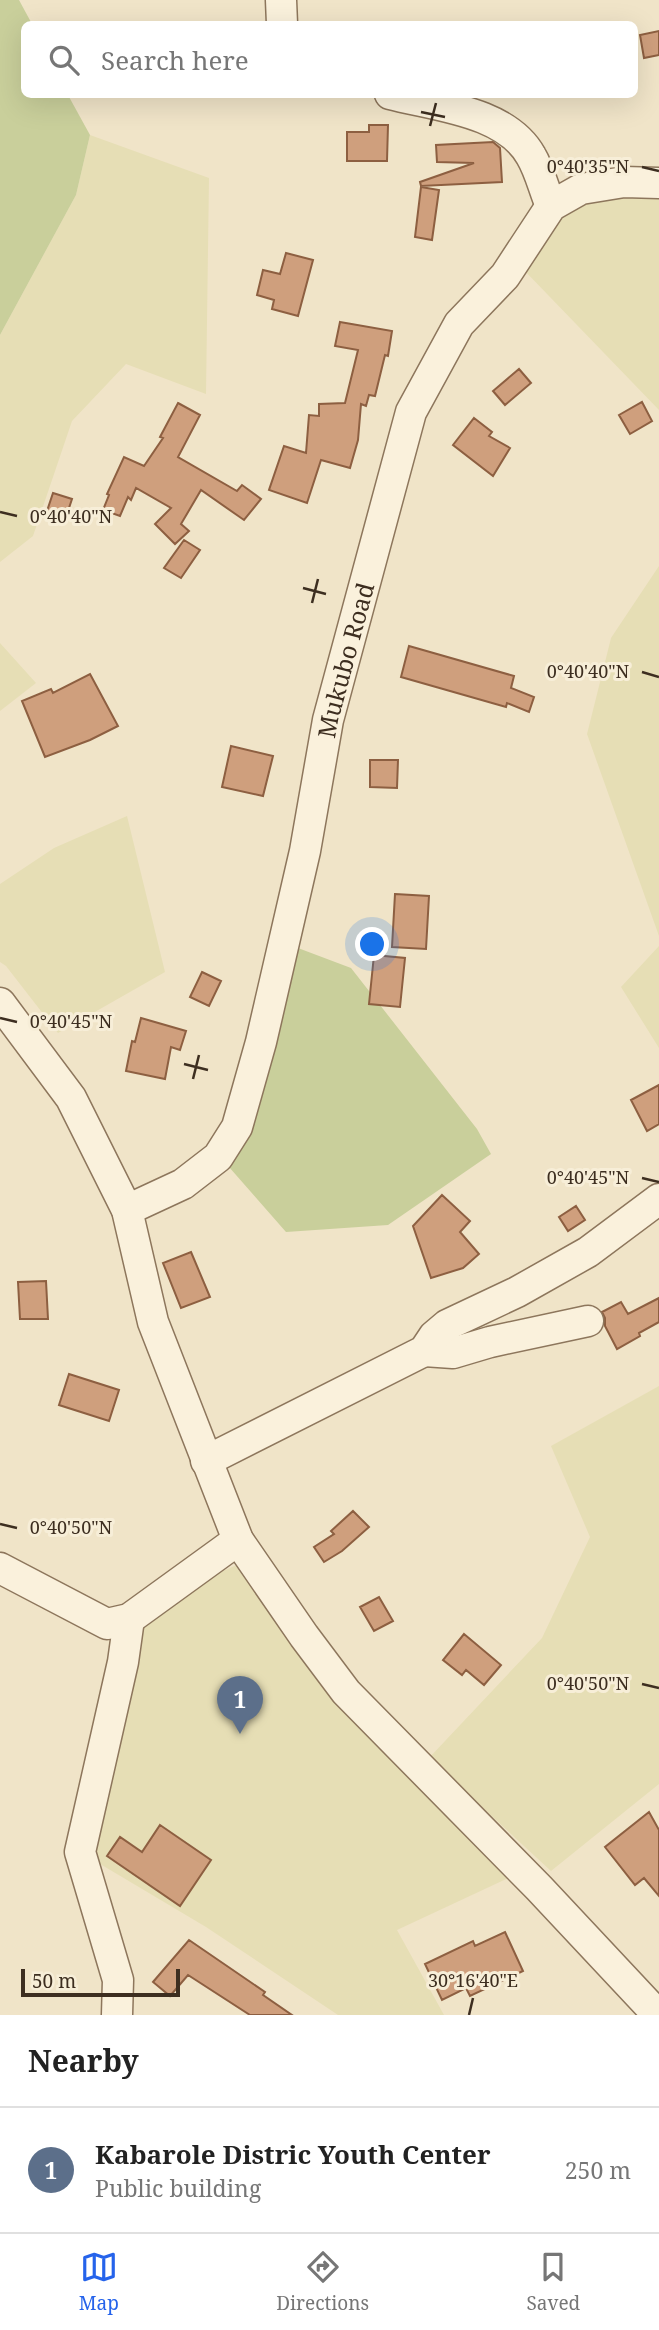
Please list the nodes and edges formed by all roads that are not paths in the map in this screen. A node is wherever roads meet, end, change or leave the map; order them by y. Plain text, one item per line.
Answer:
1 (281, 0) edge
2 (282, 21) edge
3 (406, 98) edge
4 (659, 183) edge
5 (551, 206) junction
6 (0, 1003) edge
7 (659, 1199) edge
8 (127, 1210) junction
9 (588, 1321) dead end
10 (424, 1351) junction
11 (206, 1461) junction
12 (238, 1540) junction
13 (0, 1568) edge
14 (129, 1619) junction
15 (117, 2015) edge
16 (658, 2015) edge

1 - 2 street
3 - 5 street
4 - 5 street, Mukubo Road
5 - 8 street, Mukubo Road
6 - 8 street
7 - 10 street
8 - 11 street
9 - 10 street
10 - 11 street
11 - 12 street
12 - 14 street
12 - 16 street
13 - 14 street
14 - 15 street

